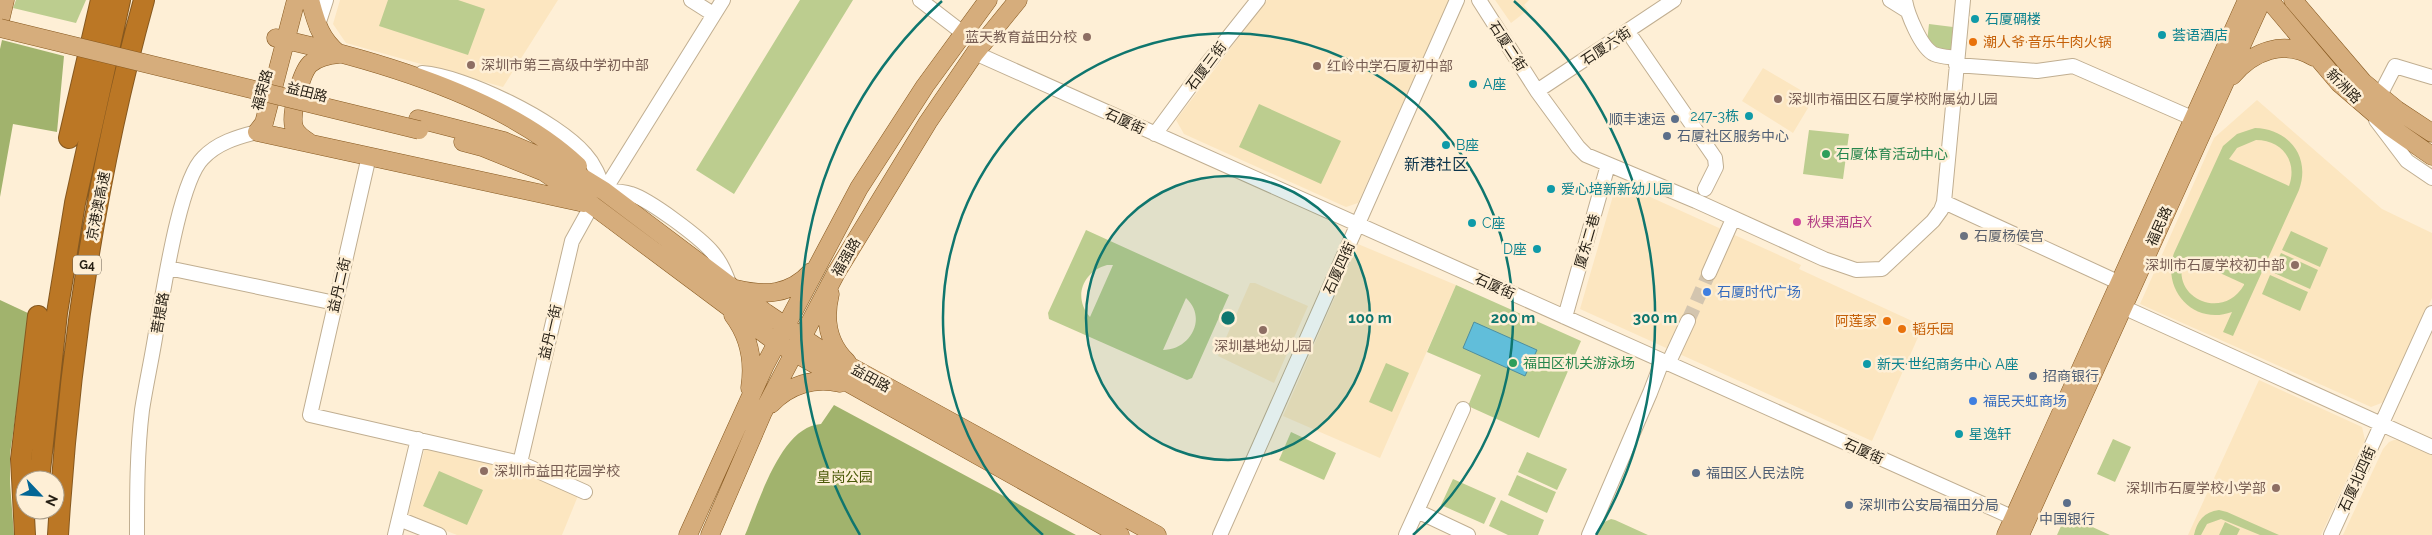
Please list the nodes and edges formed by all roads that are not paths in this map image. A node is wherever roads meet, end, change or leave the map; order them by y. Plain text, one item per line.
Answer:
1 (5, 0) edge
2 (102, 0) edge
3 (120, 0) edge
4 (144, 0) edge
5 (285, 0) edge
6 (296, 0) edge
7 (310, 0) edge
8 (326, 0) edge
9 (692, 0) edge
10 (723, 0) edge
11 (920, 0) edge
12 (988, 0) edge
13 (1018, 0) edge
14 (1258, 0) edge
15 (1457, 0) edge
16 (1479, 0) edge
17 (1674, 0) edge
18 (1890, 0) edge
19 (1962, 0) edge
20 (2233, 0) edge
21 (2247, 0) edge
22 (2262, 0) edge
23 (2269, 0) edge
24 (2293, 0) edge
25 (1906, 5) edge
26 (713, 14) junction
27 (0, 20) edge
28 (0, 28) edge
29 (317, 28) junction
30 (963, 32) junction
31 (281, 39) junction
32 (1633, 39) dead end
33 (2226, 46) junction
34 (975, 53) junction
35 (339, 54) junction
36 (2317, 58) junction
37 (1957, 62) junction
38 (2432, 77) edge
39 (1538, 91) junction
40 (2219, 94) junction
41 (2370, 100) junction
42 (2192, 118) junction
43 (419, 124) junction
44 (257, 132) junction
45 (2432, 133) edge
46 (1155, 134) junction
47 (69, 138) dead end
48 (310, 144) junction
49 (369, 156) junction
50 (2432, 156) edge
51 (1608, 165) junction
52 (2432, 178) edge
53 (1705, 189) dead end
54 (604, 191) junction
55 (1944, 202) junction
56 (592, 205) junction
57 (1734, 219) junction
58 (1358, 225) junction
59 (819, 262) junction
60 (168, 268) junction
61 (836, 273) junction
62 (1709, 273) tunnel mouth
63 (2120, 283) junction
64 (731, 288) junction
65 (335, 303) junction
66 (2123, 307) junction
67 (729, 309) junction
68 (80, 313) junction
69 (2432, 313) edge
70 (38, 316) dead end
71 (1565, 317) junction
72 (1688, 321) tunnel mouth
73 (786, 326) junction
74 (802, 337) junction
75 (776, 343) junction
76 (793, 353) junction
77 (1664, 362) junction
78 (853, 368) junction
79 (853, 387) junction
80 (748, 401) junction
81 (1462, 409) dead end
82 (763, 412) junction
83 (2382, 424) junction
84 (418, 439) junction
85 (2432, 446) edge
86 (520, 463) junction
87 (40, 470) edge
88 (585, 492) dead end
89 (1417, 511) junction
90 (399, 519) junction
91 (35, 520) edge
92 (2017, 531) edge
93 (25, 535) edge
94 (34, 535) edge
95 (58, 535) edge
96 (71, 535) edge
97 (137, 535) edge
98 (395, 535) edge
99 (439, 535) edge
100 (688, 535) edge
101 (710, 535) edge
102 (1120, 535) edge
103 (1157, 535) edge
104 (1220, 535) edge
105 (1406, 535) edge
106 (1468, 535) edge
107 (1589, 535) edge
108 (2331, 535) edge

1 - 27 main road
2 - 47 highway
3 - 87 highway, 京港澳高速 / G4
4 - 68 highway, 京港澳高速 / G4
5 - 31 main road, 福荣路
6 - 31 main road, 福荣路
7 - 29 main road
8 - 29 street
9 - 26 street
10 - 26 street
11 - 30 street
12 - 30 main road, 福强路
13 - 34 main road, 福强路
14 - 46 street, 石厦三街
15 - 58 street, 石厦四街
16 - 39 street, 石厦二街
17 - 39 street, 石厦六街
18 - 25 street
19 - 37 street
20 - 33 main road
21 - 33 main road, 福民路
22 - 40 main road, 福民路
23 - 36 main road, 新洲路
24 - 41 main road, 新洲路
25 - 37 street
26 - 54 street
27 - 43 main road, 益田路
28 - 43 main road, 益田路, bridge
29 - 35 main road
30 - 59 main road, 福强路
31 - 35 main road, 益田路
31 - 44 main road, 福荣路
32 - 53 street
33 - 42 main road, 福民路
34 - 46 street, 石厦街
34 - 61 main road, 福强路
35 - 48 main road
35 - 54 main road, 益田路
36 - 40 main road
36 - 41 main road, 新洲路
37 - 42 street
37 - 55 street
38 - 41 street
39 - 51 street, 石厦二街
40 - 66 main road, 福民路
41 - 45 main road, 新洲路
41 - 50 main road, 新洲路
41 - 52 street
42 - 63 main road, 福民路
43 - 54 main road, 益田路
43 - 56 main road, 益田路
44 - 48 main road, 益田路
44 - 60 street, 菩提路
46 - 58 street, 石厦街
48 - 49 main road, 益田路
49 - 56 main road, 益田路
49 - 65 street, 益丹二街
51 - 57 street, 石厦二街
51 - 71 street, 厦东二巷
54 - 64 main road, 益田路
55 - 57 street, 石厦二街
55 - 63 street
56 - 67 main road, 益田路
56 - 86 street, 益丹一街
57 - 62 street
58 - 71 street, 石厦街
58 - 104 street, 石厦四街
59 - 64 main road
59 - 73 main road, 福强路
60 - 65 street
60 - 97 street, 菩提路
61 - 74 main road, 福强路
61 - 78 main road
63 - 92 main road, 福民路
64 - 73 main road, 益田路
65 - 84 street, 益丹二街
66 - 83 street
66 - 92 main road, 福民路
67 - 75 main road, 益田路
67 - 80 main road
68 - 95 highway, 京港澳高速 / G4
68 - 96 highway
69 - 83 street, 石厦北四街
70 - 93 highway
71 - 77 street, 石厦街
72 - 77 street
73 - 74 main road, 益田路
73 - 75 main road, 福强路
74 - 76 main road, 福强路
74 - 78 main road, 益田路
75 - 76 main road, 益田路
75 - 80 main road, 福强路
76 - 79 main road, 益田路
76 - 82 main road, 福强路
77 - 92 street, 石厦街
77 - 107 street
78 - 103 main road, 益田路
79 - 82 main road
79 - 102 main road, 益田路
80 - 100 main road, 福强路
81 - 89 street
82 - 101 main road, 福强路
83 - 85 street
83 - 108 street, 石厦北四街
84 - 86 street
84 - 90 street
86 - 88 street
89 - 105 street
89 - 106 street
90 - 98 street
90 - 99 street
91 - 94 highway

